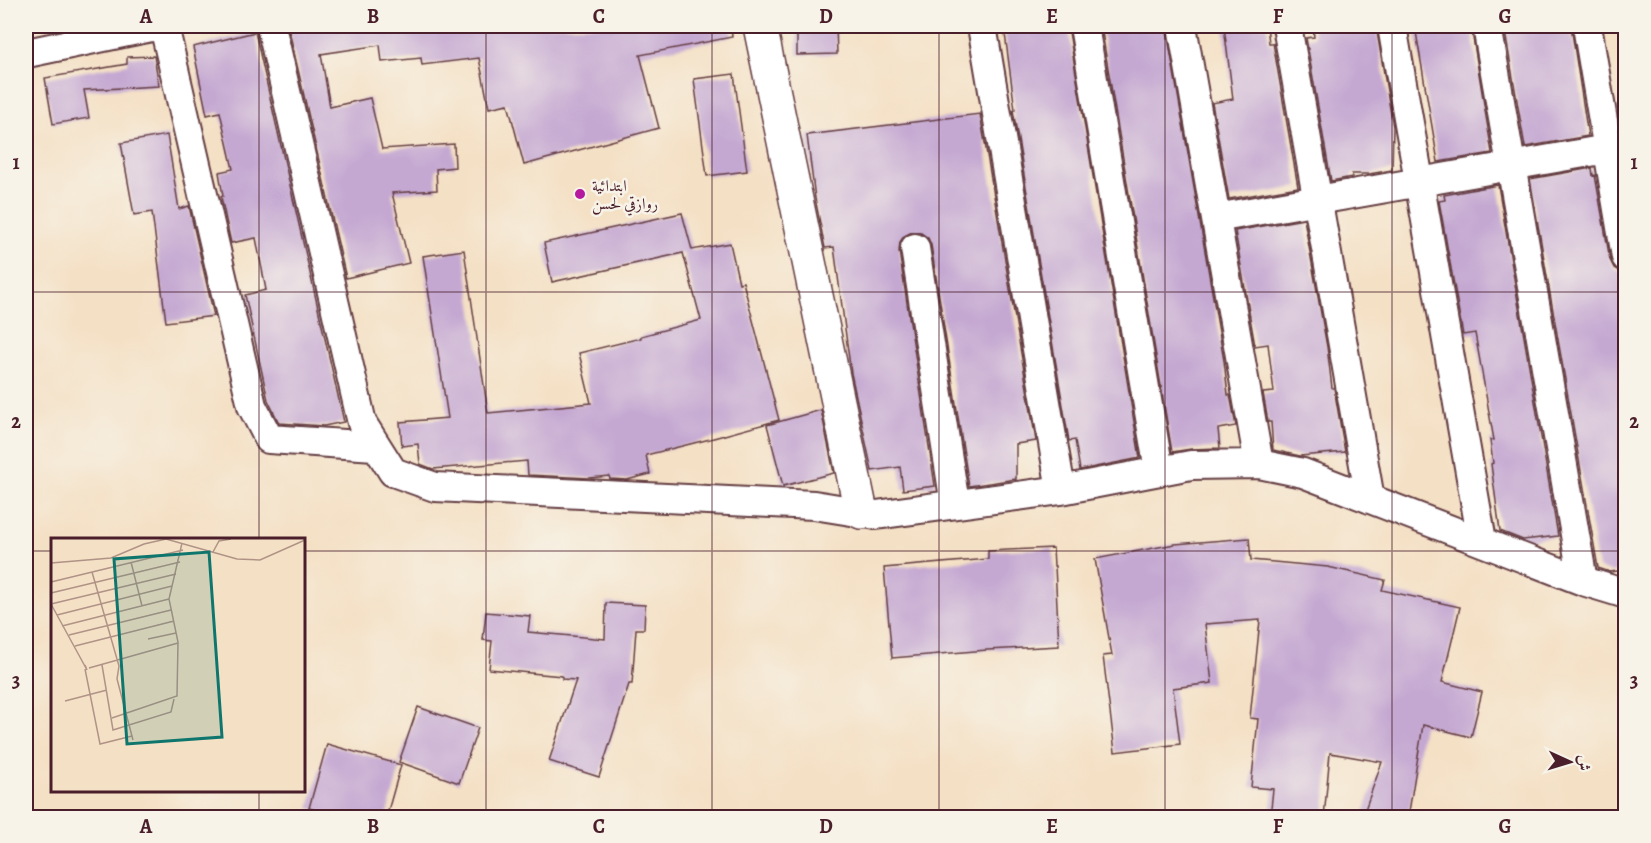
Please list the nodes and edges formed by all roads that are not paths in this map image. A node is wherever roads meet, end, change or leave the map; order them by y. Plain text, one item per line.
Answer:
1 (156, 26) edge
2 (164, 26) edge
3 (271, 26) edge
4 (760, 26) edge
5 (982, 26) edge
6 (1084, 26) edge
7 (1182, 26) edge
8 (1287, 26) edge
9 (1392, 26) edge
10 (1487, 26) edge
11 (1587, 26) edge
12 (68, 35) edge
13 (27, 53) dead end
14 (1607, 149) junction
15 (1511, 166) junction
16 (1419, 182) junction
17 (1318, 200) junction
18 (1216, 218) junction
19 (915, 248) dead end
20 (1626, 257) edge
21 (375, 446) junction
22 (1259, 464) junction
23 (1159, 471) junction
24 (1061, 490) junction
25 (1370, 499) junction
26 (955, 504) junction
27 (861, 513) junction
28 (1482, 541) junction
29 (1583, 581) junction
30 (1626, 594) edge

1 - 12 street
2 - 21 street
3 - 21 street
4 - 27 street
5 - 24 street
6 - 23 street
7 - 18 street
8 - 17 street
9 - 16 street
10 - 15 street
11 - 14 street
12 - 13 street
14 - 15 street
14 - 20 street
15 - 16 street
15 - 29 street
16 - 17 street
16 - 28 street
17 - 18 street
17 - 25 street
18 - 22 street
19 - 26 street
21 - 27 street
22 - 23 street
22 - 25 street
23 - 24 street
24 - 26 street
25 - 28 street
26 - 27 street
28 - 29 street
29 - 30 street

